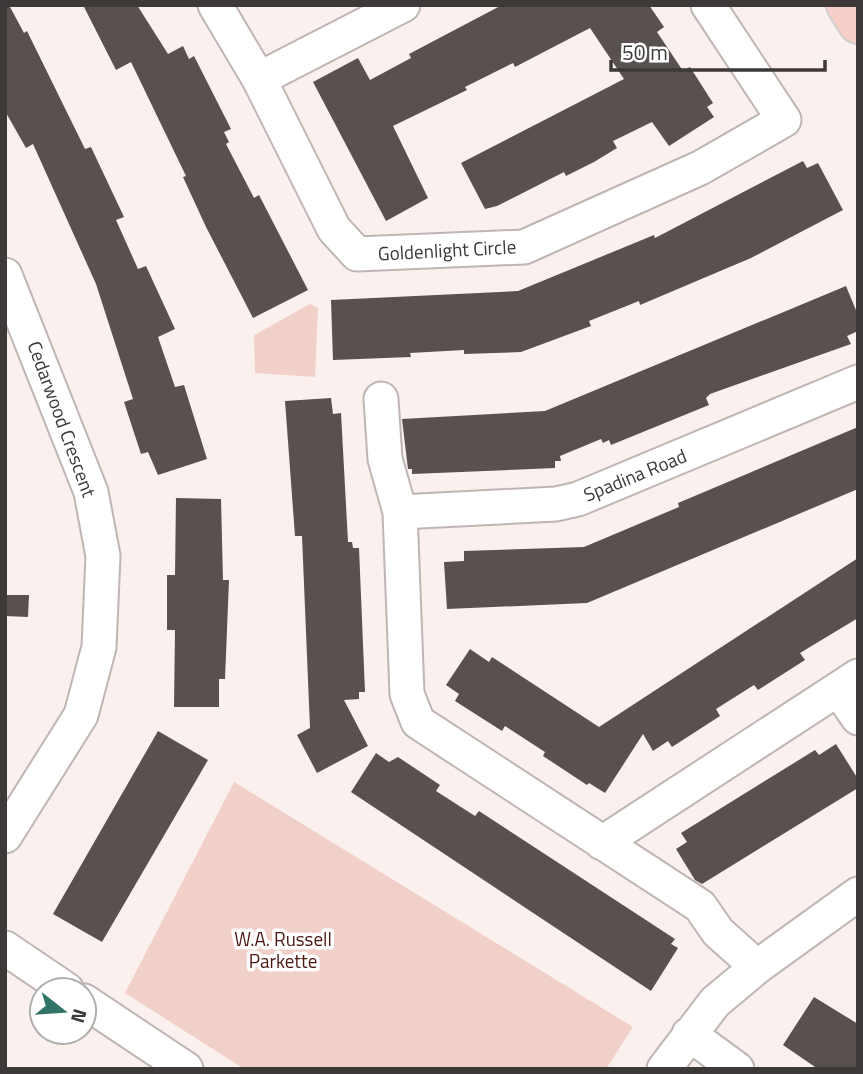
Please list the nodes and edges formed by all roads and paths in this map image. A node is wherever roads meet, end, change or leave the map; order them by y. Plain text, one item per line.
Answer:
1 (215, 5) edge
2 (403, 5) edge
3 (708, 5) edge
4 (846, 5) edge
5 (858, 24) edge
6 (259, 79) junction
7 (5, 275) edge
8 (858, 382) edge
9 (382, 398) dead end
10 (400, 512) junction
11 (848, 682) edge
12 (858, 718) edge
13 (5, 836) edge
14 (602, 843) junction
15 (858, 894) edge
16 (5, 948) edge
17 (757, 967) junction
18 (46, 976) edge
19 (98, 1010) edge
20 (689, 1034) junction
21 (186, 1069) edge
22 (664, 1069) edge
23 (737, 1069) edge

1 - 6 street, Goldenlight Circle
2 - 6 street
3 - 6 street, Goldenlight Circle
4 - 5 main road
7 - 13 street, Cedarwood Crescent
8 - 10 street, Spadina Road
9 - 10 street
10 - 14 street
11 - 12 street
11 - 14 street
14 - 17 street
15 - 17 street
16 - 18 street
17 - 20 street
19 - 21 street
20 - 22 street
20 - 23 street

